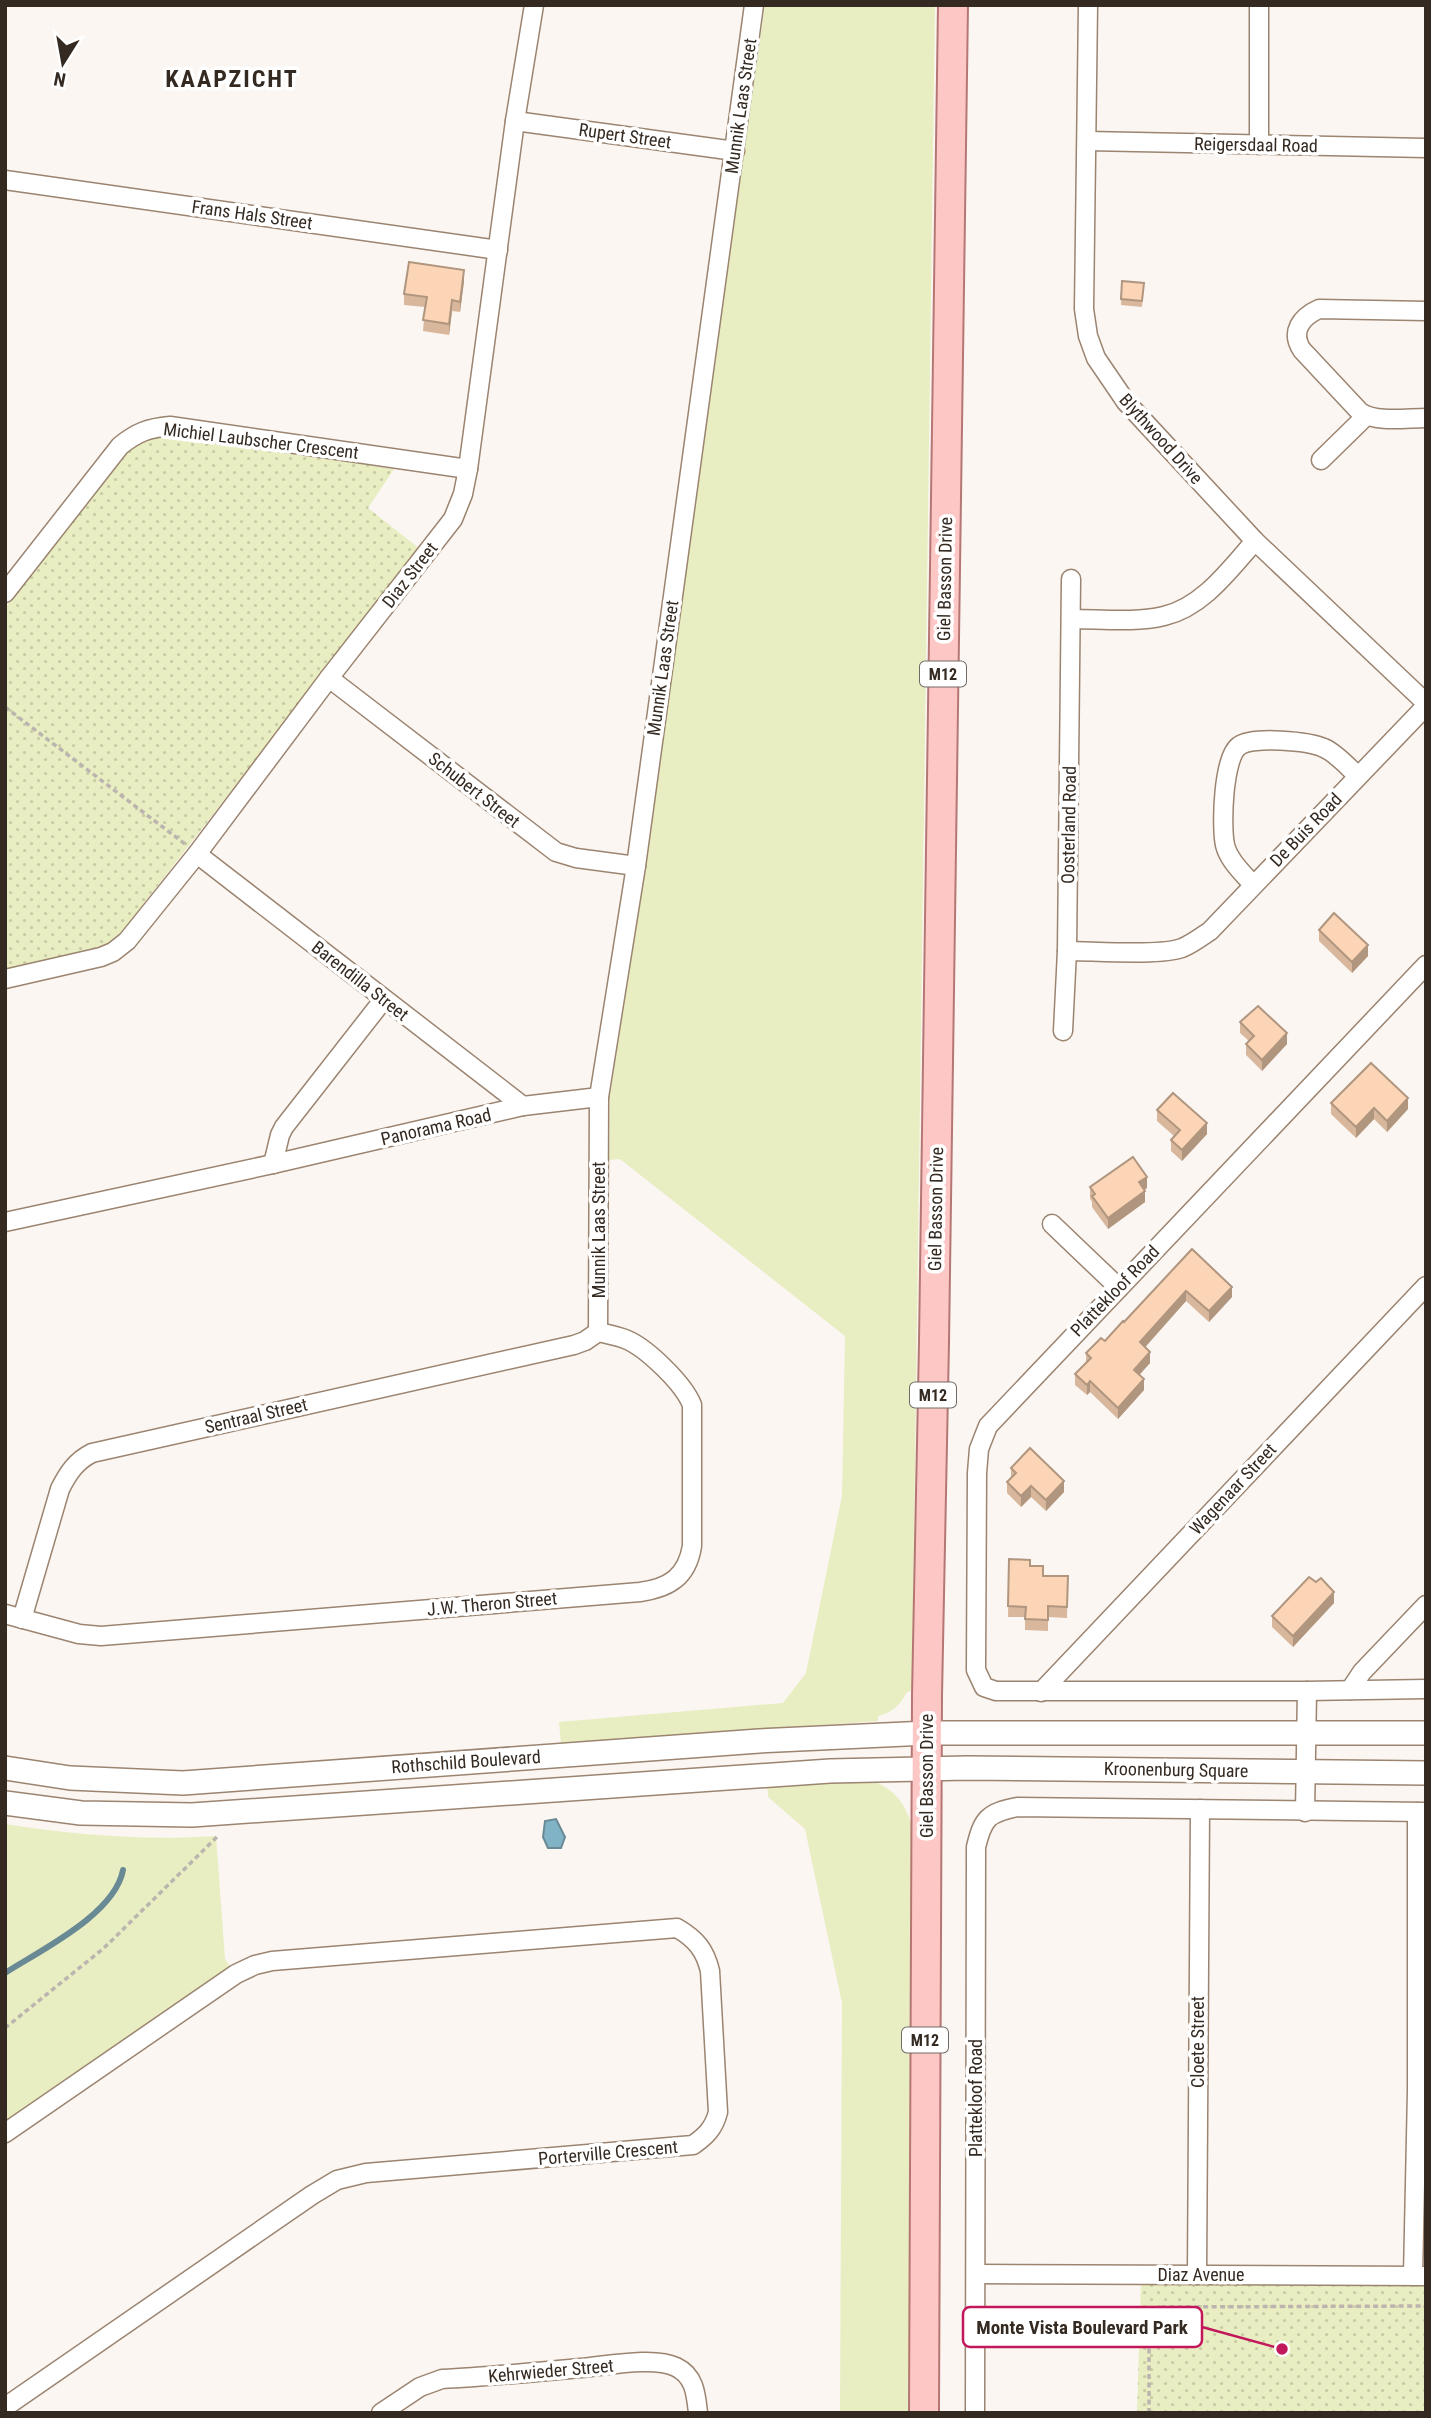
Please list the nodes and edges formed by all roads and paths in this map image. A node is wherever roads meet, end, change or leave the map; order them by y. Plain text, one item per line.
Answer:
1 (534, 5) edge
2 (754, 5) edge
3 (953, 5) edge
4 (1088, 5) edge
5 (1259, 5) edge
6 (515, 121) junction
7 (1087, 141) junction
8 (1259, 145) junction
9 (1426, 148) edge
10 (734, 151) junction
11 (5, 180) edge
12 (498, 250) junction
13 (1426, 311) edge
14 (1366, 416) junction
15 (1426, 418) edge
16 (1321, 460) dead end
17 (468, 469) junction
18 (1255, 541) junction
19 (1071, 579) dead end
20 (5, 593) edge
21 (1072, 619) junction
22 (329, 678) junction
23 (1426, 705) edge
24 (5, 707) edge
25 (1358, 776) junction
26 (197, 854) junction
27 (636, 866) junction
28 (1254, 884) junction
29 (1067, 951) junction
30 (1426, 965) edge
31 (5, 979) edge
32 (384, 999) junction
33 (1063, 1031) dead end
34 (599, 1097) junction
35 (523, 1106) junction
36 (273, 1164) junction
37 (5, 1223) edge
38 (1052, 1224) dead end
39 (1426, 1286) edge
40 (1119, 1288) junction
41 (598, 1332) junction
42 (1426, 1605) edge
43 (14, 1617) edge
44 (1426, 1689) edge
45 (1350, 1690) junction
46 (1307, 1691) junction
47 (1041, 1692) junction
48 (1305, 1732) junction
49 (927, 1733) junction
50 (1426, 1733) edge
51 (5, 1768) edge
52 (927, 1769) junction
53 (1305, 1773) junction
54 (1426, 1773) edge
55 (5, 1803) edge
56 (1200, 1809) junction
57 (1305, 1812) junction
58 (1421, 1812) edge
59 (219, 1834) dead end
60 (5, 2028) edge
61 (5, 2133) edge
62 (976, 2274) junction
63 (1197, 2275) junction
64 (1419, 2276) edge
65 (1426, 2306) edge
66 (5, 2407) edge
67 (381, 2413) edge
68 (698, 2413) edge
69 (924, 2413) edge
70 (975, 2413) edge
71 (1149, 2413) edge

1 - 6 street, Diaz Street
2 - 10 street, Munnik Laas Street
3 - 49 main road, Giel Basson Drive / M12
4 - 7 street, Blythwood Drive
5 - 8 street
6 - 10 street, Rupert Street
6 - 12 street, Diaz Street
7 - 8 street, Reigersdaal Road
7 - 18 street, Blythwood Drive
8 - 9 street, Reigersdaal Road
10 - 27 street, Munnik Laas Street
11 - 12 street, Frans Hals Street
12 - 17 street, Diaz Street
13 - 14 street
14 - 15 street
14 - 16 street
17 - 20 street, Michiel Laubscher Crescent
17 - 22 street, Diaz Street
18 - 21 street
18 - 23 street, Blythwood Drive
19 - 21 street, Oosterland Road
21 - 29 street, Oosterland Road
22 - 26 street, Diaz Street
22 - 27 street, Schubert Street
23 - 25 street, De Buis Road
24 - 26 path
25 - 28 street, De Buis Road
25 - 28 street
26 - 31 street, Diaz Street
26 - 32 street, Barendilla Street
27 - 34 street, Munnik Laas Street
28 - 29 street, De Buis Road
29 - 33 street, Oosterland Road
30 - 40 street, Plattekloof Road
32 - 35 street, Barendilla Street
32 - 36 street
34 - 35 street, Panorama Road
34 - 41 street, Munnik Laas Street
35 - 36 street, Panorama Road
36 - 37 street, Panorama Road
38 - 40 street
39 - 47 street, Wagenaar Street
40 - 47 street, Plattekloof Road
41 - 43 street, Sentraal Street
41 - 43 street, J.W. Theron Street
42 - 45 street
44 - 45 street
45 - 46 street
46 - 47 street
46 - 48 street
48 - 49 street, Kroonenburg Square
48 - 50 street, Kroonenburg Square
48 - 53 street
49 - 51 street, Rothschild Boulevard
49 - 52 main road, Giel Basson Drive / M12
52 - 53 street, Kroonenburg Square
52 - 55 street, Rothschild Boulevard
52 - 69 main road, Giel Basson Drive / M12
53 - 54 street, Kroonenburg Square
53 - 57 street
56 - 57 street
56 - 62 street, Plattekloof Road
56 - 63 street, Cloete Street
57 - 58 street
58 - 64 street
59 - 60 path
61 - 66 street, Porterville Crescent
62 - 63 street, Diaz Avenue
62 - 70 street, Plattekloof Road
63 - 64 street, Diaz Avenue
65 - 71 path
67 - 68 street, Kehrwieder Street

